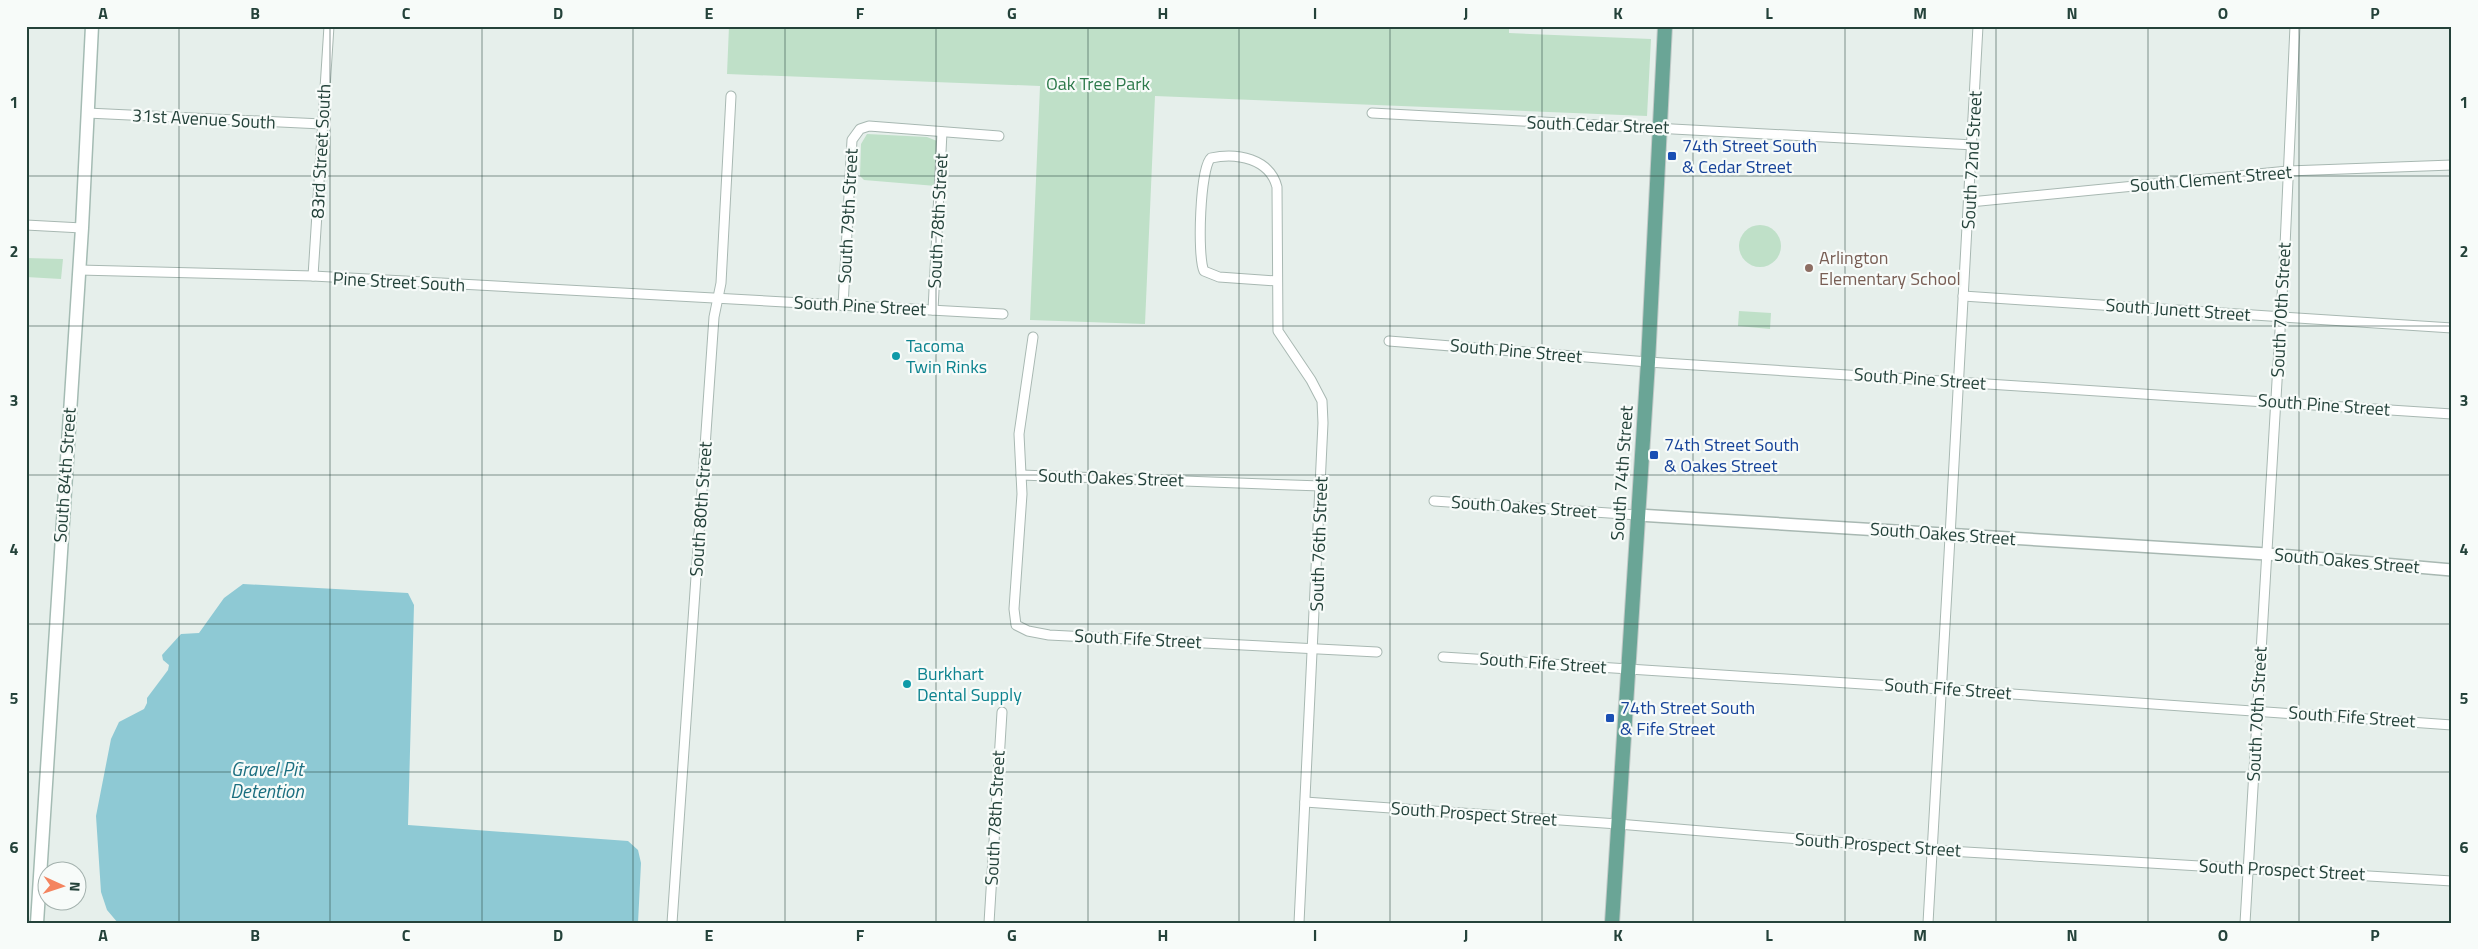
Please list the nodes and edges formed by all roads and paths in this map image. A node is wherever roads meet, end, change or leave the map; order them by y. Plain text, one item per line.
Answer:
1 (92, 26) edge
2 (329, 26) edge
3 (1666, 26) edge
4 (1978, 26) edge
5 (2295, 26) edge
6 (731, 96) dead end
7 (87, 113) junction
8 (1372, 113) dead end
9 (322, 124) junction
10 (1661, 128) junction
11 (942, 132) junction
12 (999, 136) dead end
13 (1974, 145) junction
14 (2452, 165) edge
15 (2288, 171) junction
16 (1970, 202) junction
17 (26, 225) edge
18 (82, 228) junction
19 (79, 270) junction
20 (313, 276) junction
21 (1277, 281) junction
22 (1963, 296) junction
23 (718, 298) junction
24 (843, 306) junction
25 (933, 310) junction
26 (1002, 314) dead end
27 (2281, 316) junction
28 (2452, 328) edge
29 (1033, 336) dead end
30 (1389, 341) dead end
31 (1648, 362) junction
32 (1958, 381) junction
33 (2276, 401) junction
34 (2452, 414) edge
35 (1021, 475) junction
36 (1321, 486) junction
37 (1434, 501) dead end
38 (1638, 515) junction
39 (1949, 534) junction
40 (2267, 554) junction
41 (2452, 570) edge
42 (1314, 648) junction
43 (1376, 652) dead end
44 (1443, 657) dead end
45 (1628, 668) junction
46 (1940, 688) junction
47 (2258, 710) junction
48 (1002, 712) dead end
49 (2452, 725) edge
50 (1305, 802) junction
51 (1618, 824) junction
52 (1932, 850) junction
53 (2248, 868) junction
54 (2452, 881) edge
55 (36, 923) edge
56 (672, 923) edge
57 (989, 923) edge
58 (1299, 923) edge
59 (1612, 923) edge
60 (1928, 923) edge
61 (2245, 923) edge

1 - 7 main road, South 84th Street
2 - 9 street, 83rd Street South
3 - 10 main road, South 74th Street
4 - 13 street, South 72nd Street
5 - 15 street, South 70th Street
6 - 23 street, South 80th Street
7 - 9 street, 31st Avenue South
7 - 18 main road, South 84th Street
8 - 10 street, South Cedar Street
9 - 20 street, 83rd Street South
10 - 13 street, South Cedar Street
10 - 31 main road, South 74th Street
11 - 12 street
11 - 24 street, South 79th Street
11 - 25 street, South 78th Street
13 - 16 street, South 72nd Street
14 - 15 street, South Clement Street
15 - 16 street, South Clement Street
15 - 27 street, South 70th Street
16 - 22 street, South 72nd Street
17 - 18 street
18 - 19 main road, South 84th Street
19 - 20 street, Pine Street South
19 - 55 main road, South 84th Street
20 - 23 street, Pine Street South
21 - 21 street, South 76th Street
21 - 36 street, South 76th Street
22 - 27 street, South Junett Street
22 - 32 street, South 72nd Street
23 - 24 street, South Pine Street
23 - 56 street, South 80th Street
24 - 25 street, South Pine Street
25 - 26 street, South Pine Street
27 - 28 street, South Junett Street
27 - 33 street, South 70th Street
29 - 35 street
30 - 31 street, South Pine Street
31 - 32 street, South Pine Street
31 - 38 main road, South 74th Street
32 - 33 street, South Pine Street
32 - 39 street, South 72nd Street
33 - 34 street, South Pine Street
33 - 40 street, South 70th Street
35 - 36 street, South Oakes Street
35 - 42 street, South Fife Street
36 - 42 street, South 76th Street
37 - 38 street, South Oakes Street
38 - 39 street, South Oakes Street
38 - 45 main road, South 74th Street
39 - 40 street, South Oakes Street
39 - 46 street, South 72nd Street
40 - 41 street, South Oakes Street
40 - 47 street, South 70th Street
42 - 43 street, South Fife Street
42 - 50 street, South 76th Street
44 - 45 street, South Fife Street
45 - 46 street, South Fife Street
45 - 51 main road, South 74th Street
46 - 47 street, South Fife Street
46 - 52 street, South 72nd Street
47 - 49 street, South Fife Street
47 - 53 street, South 70th Street
48 - 57 street, South 78th Street
50 - 51 street, South Prospect Street
50 - 58 street, South 76th Street
51 - 52 street, South Prospect Street
51 - 59 main road, South 74th Street
52 - 53 street, South Prospect Street
52 - 60 street, South 72nd Street
53 - 54 street, South Prospect Street
53 - 61 street, South 70th Street

